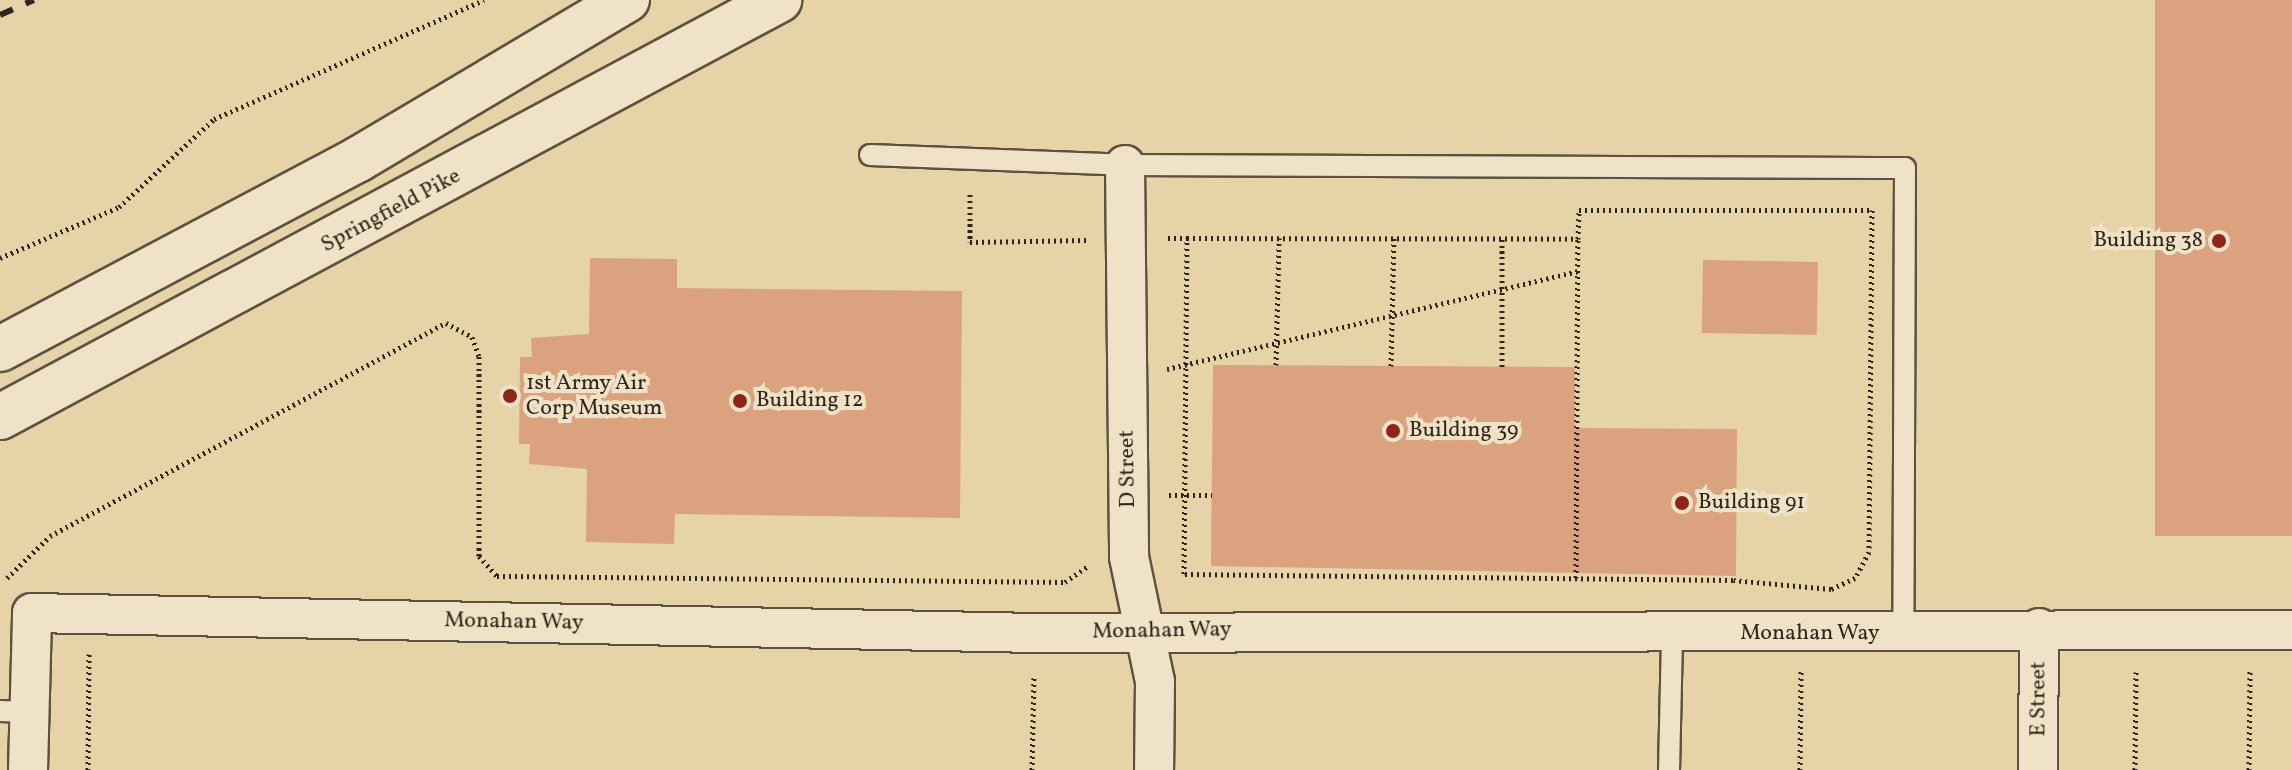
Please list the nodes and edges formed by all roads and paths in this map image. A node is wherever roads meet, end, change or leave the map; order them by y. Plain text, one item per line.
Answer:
1 (484, 0) edge
2 (627, 0) edge
3 (779, 0) edge
4 (870, 155) dead end
5 (1125, 165) junction
6 (970, 194) dead end
7 (1187, 238) junction
8 (1279, 238) junction
9 (1394, 238) junction
10 (1502, 239) junction
11 (1578, 239) junction
12 (1109, 248) junction
13 (0, 258) edge
14 (1578, 271) junction
15 (1502, 285) junction
16 (1392, 313) junction
17 (1276, 341) junction
18 (0, 349) edge
19 (1186, 364) junction
20 (1276, 365) dead end
21 (1391, 366) dead end
22 (1502, 367) dead end
23 (1127, 379) junction
24 (0, 417) edge
25 (1094, 555) dead end
26 (1576, 578) junction
27 (0, 589) edge
28 (2039, 628) junction
29 (1145, 629) junction
30 (2292, 630) edge
31 (1672, 633) junction
32 (1903, 635) junction
33 (1034, 658) dead end
34 (1801, 664) dead end
35 (2136, 667) dead end
36 (2250, 668) dead end
37 (15, 712) edge
38 (28, 770) edge
39 (1032, 770) edge
40 (1154, 770) edge
41 (1669, 770) edge
42 (1800, 770) edge
43 (2038, 770) edge
44 (2135, 770) edge
45 (2249, 770) edge

1 - 13 path
2 - 18 main road
3 - 24 main road, Springfield Pike
4 - 5 lane
5 - 12 street, D Street
5 - 32 lane
6 - 12 path
7 - 8 path
7 - 12 path
7 - 19 path
8 - 9 path
8 - 17 path
9 - 10 path
9 - 16 path
10 - 11 path
10 - 15 path
11 - 14 path
11 - 26 path
12 - 23 street, D Street
14 - 15 path
14 - 26 path
15 - 16 path
15 - 22 path
16 - 17 path
16 - 21 path
17 - 19 path
17 - 20 path
19 - 23 path
19 - 26 path
23 - 29 street, D Street
25 - 27 path
28 - 30 street, Monahan Way
28 - 32 street, Monahan Way
28 - 43 street, E Street
29 - 31 street, Monahan Way
29 - 37 street, Monahan Way
29 - 40 street, D Street
31 - 32 street, Monahan Way
31 - 41 lane
33 - 39 path
34 - 42 path
35 - 44 path
36 - 45 path
37 - 38 street

